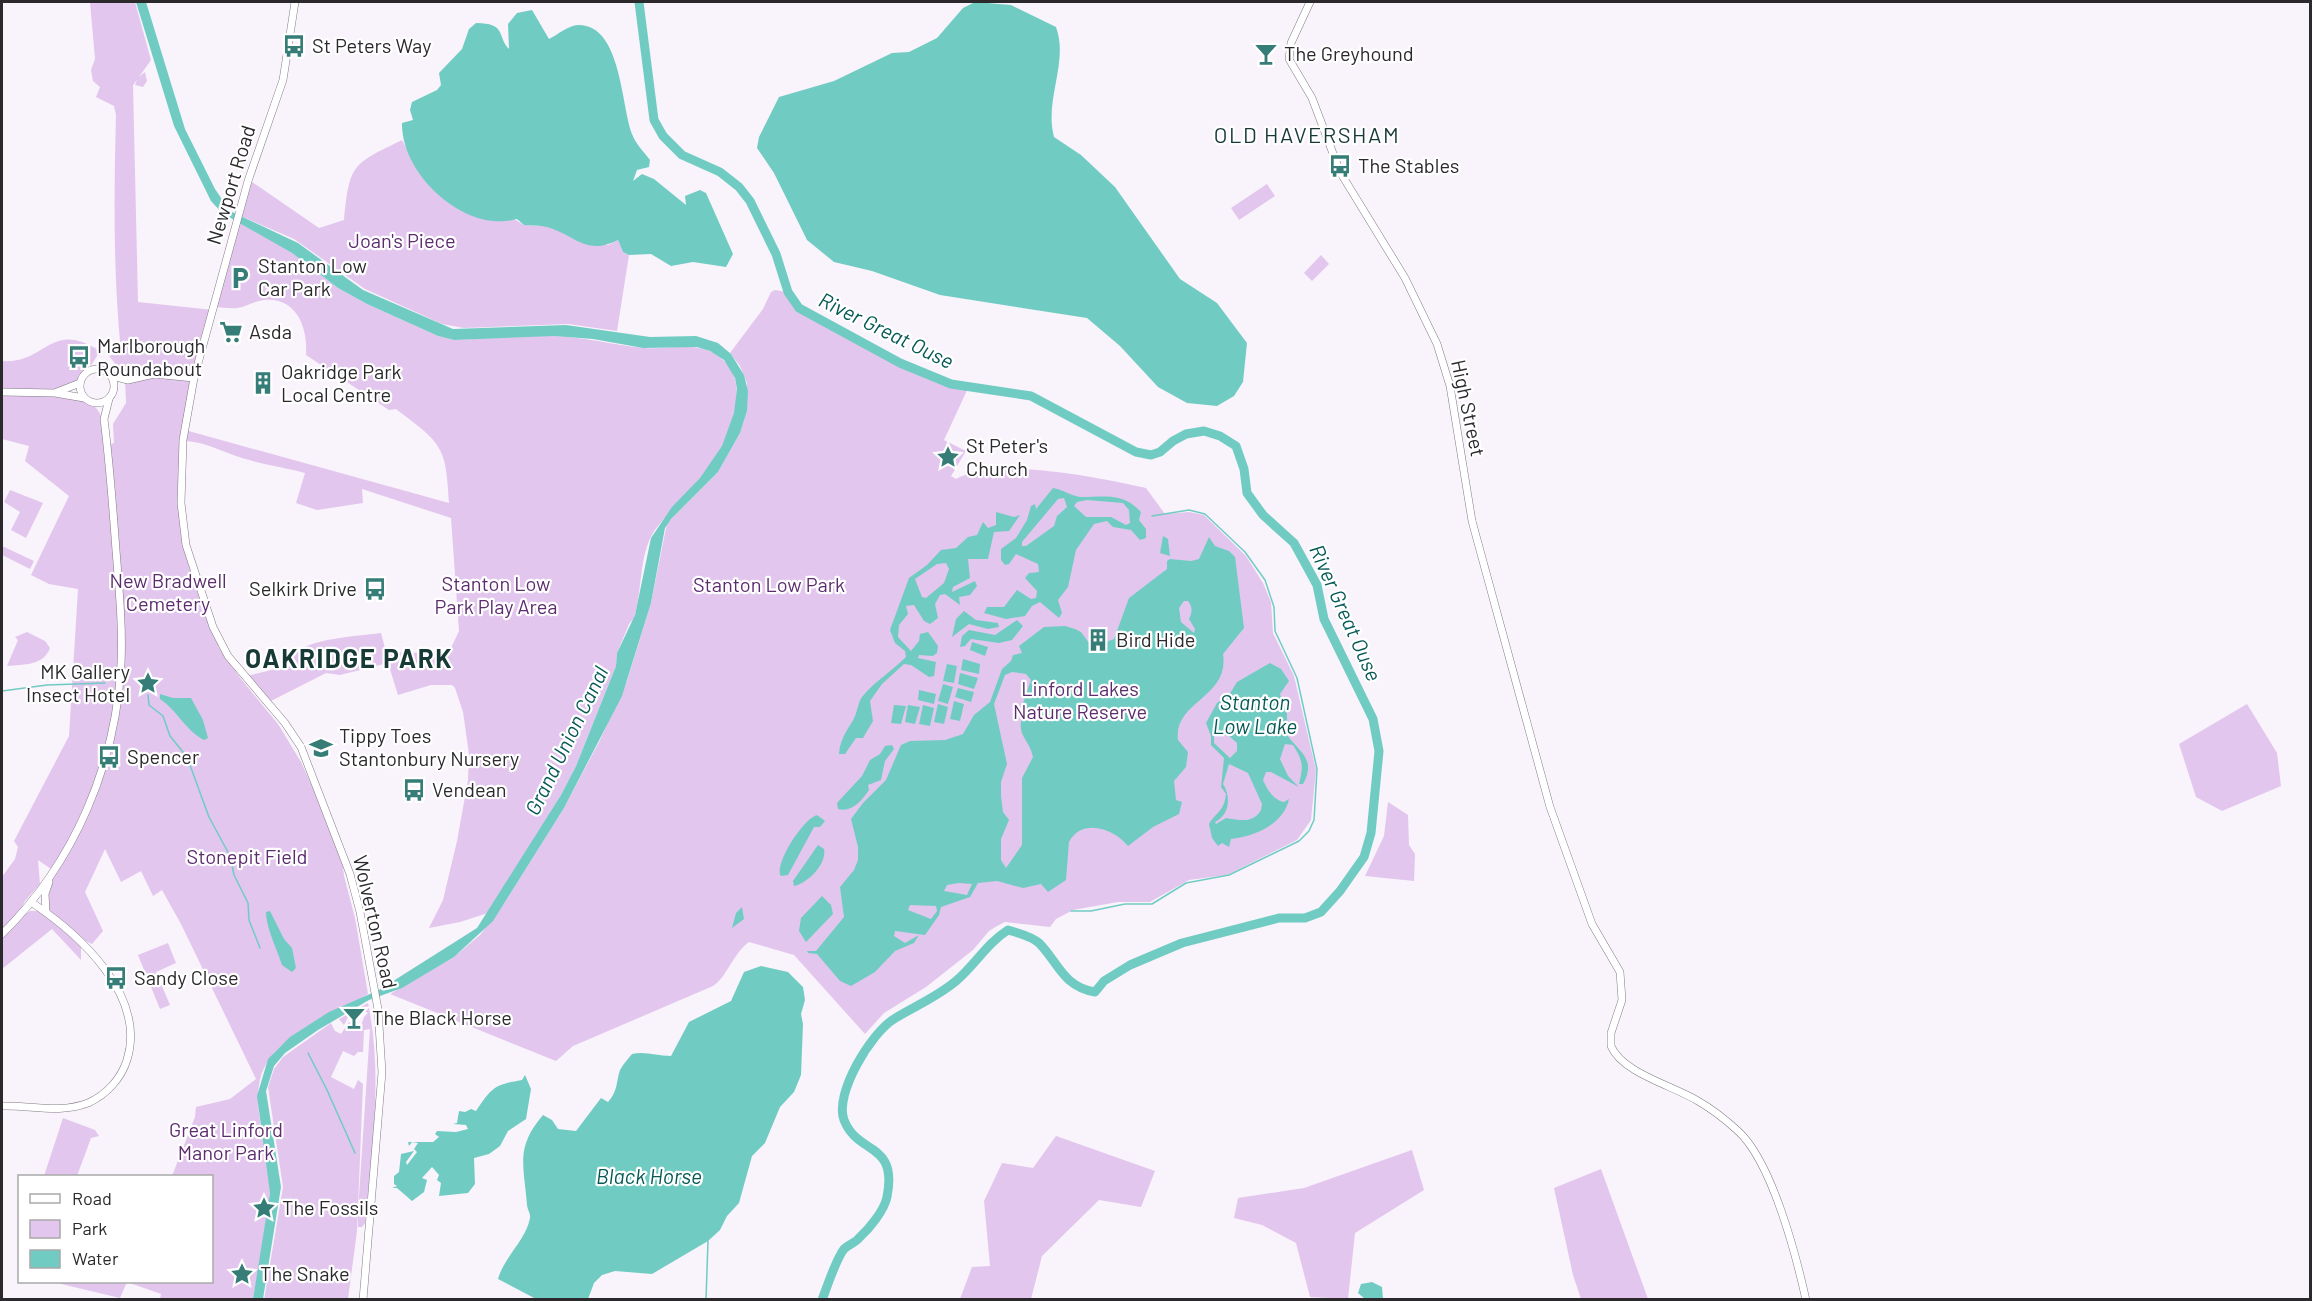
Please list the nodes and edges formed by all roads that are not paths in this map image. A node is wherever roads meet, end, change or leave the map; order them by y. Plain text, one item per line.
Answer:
1 (296, 2) edge
2 (1310, 2) edge
3 (112, 376) junction
4 (194, 378) junction
5 (129, 379) junction
6 (80, 383) junction
7 (114, 390) junction
8 (2, 392) edge
9 (55, 393) junction
10 (84, 398) junction
11 (109, 399) junction
12 (93, 403) junction
13 (104, 418) junction
14 (52, 874) junction
15 (31, 902) junction
16 (46, 912) junction
17 (2, 934) edge
18 (2, 1106) edge
19 (363, 1299) edge
20 (1806, 1299) edge

1 - 4 street, Newport Road
2 - 20 street, High Street
3 - 5 street
3 - 6 street
3 - 7 street
4 - 5 street
4 - 19 street, Wolverton Road
5 - 7 street
6 - 9 street
6 - 10 street
7 - 11 street
8 - 9 street
9 - 10 street
10 - 12 street
11 - 12 street
11 - 13 street
12 - 13 street
13 - 14 street
14 - 15 street
14 - 16 street
15 - 16 street
15 - 17 street
16 - 18 street

